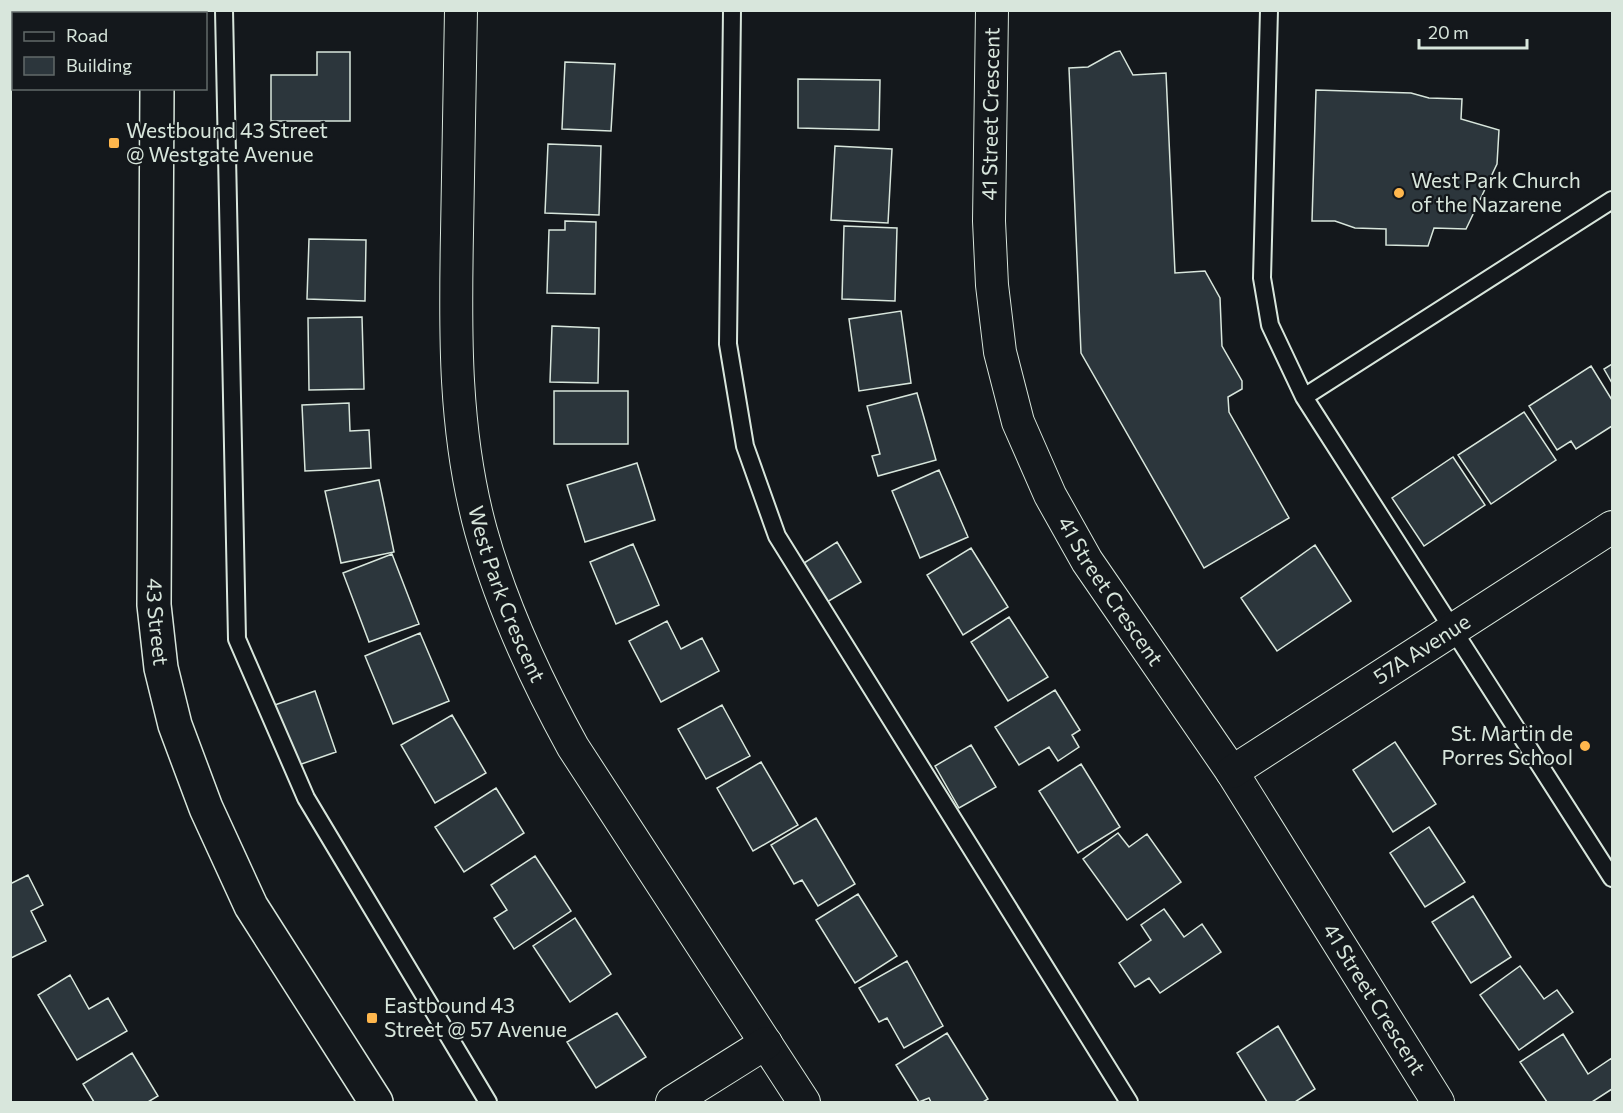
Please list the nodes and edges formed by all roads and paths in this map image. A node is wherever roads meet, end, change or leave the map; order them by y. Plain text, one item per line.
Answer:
1 (224, 10) edge
2 (461, 10) edge
3 (732, 10) edge
4 (993, 10) edge
5 (1269, 10) edge
6 (157, 90) edge
7 (1612, 200) edge
8 (1304, 397) junction
9 (1612, 527) edge
10 (1454, 629) junction
11 (1232, 772) junction
12 (1612, 878) edge
13 (766, 1043) junction
14 (376, 1102) edge
15 (488, 1102) edge
16 (672, 1102) edge
17 (804, 1102) edge
18 (1129, 1102) edge
19 (1438, 1102) edge

1 - 15 lane
2 - 13 street, West Park Crescent
3 - 18 lane
4 - 11 street, 41 Street Crescent
5 - 8 lane
6 - 14 street, 43 Street
7 - 8 lane
8 - 10 lane
9 - 10 street, 57A Avenue
10 - 11 street, 57A Avenue
10 - 12 lane
11 - 19 street, 41 Street Crescent
13 - 16 street
13 - 17 street, West Park Crescent

